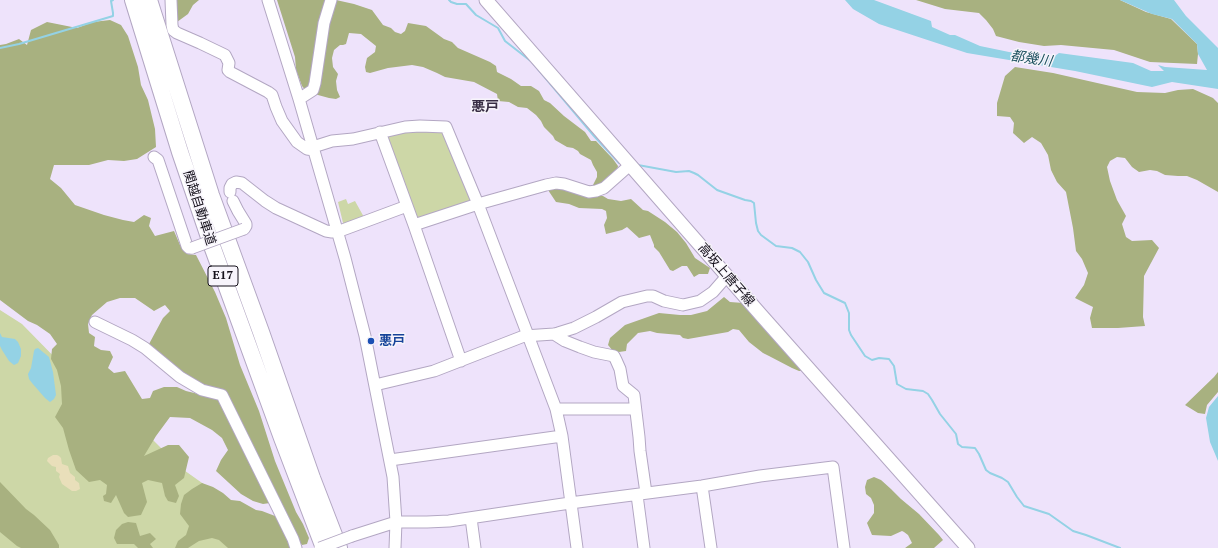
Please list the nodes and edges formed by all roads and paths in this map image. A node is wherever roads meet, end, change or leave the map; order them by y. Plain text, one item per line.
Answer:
1 (133, 0) edge
2 (149, 0) edge
3 (171, 0) edge
4 (268, 0) edge
5 (331, 0) edge
6 (486, 0) edge
7 (299, 99) junction
8 (380, 132) junction
9 (313, 148) junction
10 (154, 157) dead end
11 (630, 165) junction
12 (478, 204) junction
13 (407, 206) junction
14 (414, 226) junction
15 (337, 232) junction
16 (727, 276) junction
17 (95, 322) dead end
18 (554, 334) junction
19 (528, 335) junction
20 (461, 361) junction
21 (375, 385) junction
22 (556, 409) junction
23 (635, 409) junction
24 (562, 436) junction
25 (390, 460) junction
26 (702, 486) junction
27 (642, 494) junction
28 (570, 503) junction
29 (471, 518) junction
30 (396, 522) junction
31 (296, 548) edge
32 (320, 548) edge
33 (324, 548) edge
34 (339, 548) edge
35 (395, 548) edge
36 (475, 548) edge
37 (577, 548) edge
38 (644, 548) edge
39 (711, 548) edge
40 (844, 548) edge
41 (968, 548) edge

1 - 33 highway, 関越自動車道 / E17
2 - 34 highway, 関越自動車道 / E17
3 - 9 street
4 - 7 street
5 - 7 street
6 - 11 main road, 高坂上唐子線
7 - 9 street
8 - 9 street
8 - 12 street
8 - 13 street
9 - 15 street
10 - 15 street, bridge
11 - 12 street
11 - 16 main road, 高坂上唐子線
12 - 14 street
12 - 19 street
13 - 14 street
13 - 15 street
14 - 20 street
15 - 21 street
16 - 18 street
16 - 41 main road, 高坂上唐子線
17 - 31 street
18 - 19 street
18 - 23 street
19 - 20 street
19 - 22 street
20 - 21 street
21 - 25 street
22 - 23 street
22 - 24 street
23 - 27 street
24 - 25 street
24 - 28 street
25 - 30 street
26 - 27 street
26 - 39 street
26 - 40 street
27 - 28 street
27 - 38 street
28 - 29 street
28 - 37 street
29 - 30 street
29 - 36 street
30 - 32 street, bridge
30 - 35 street

